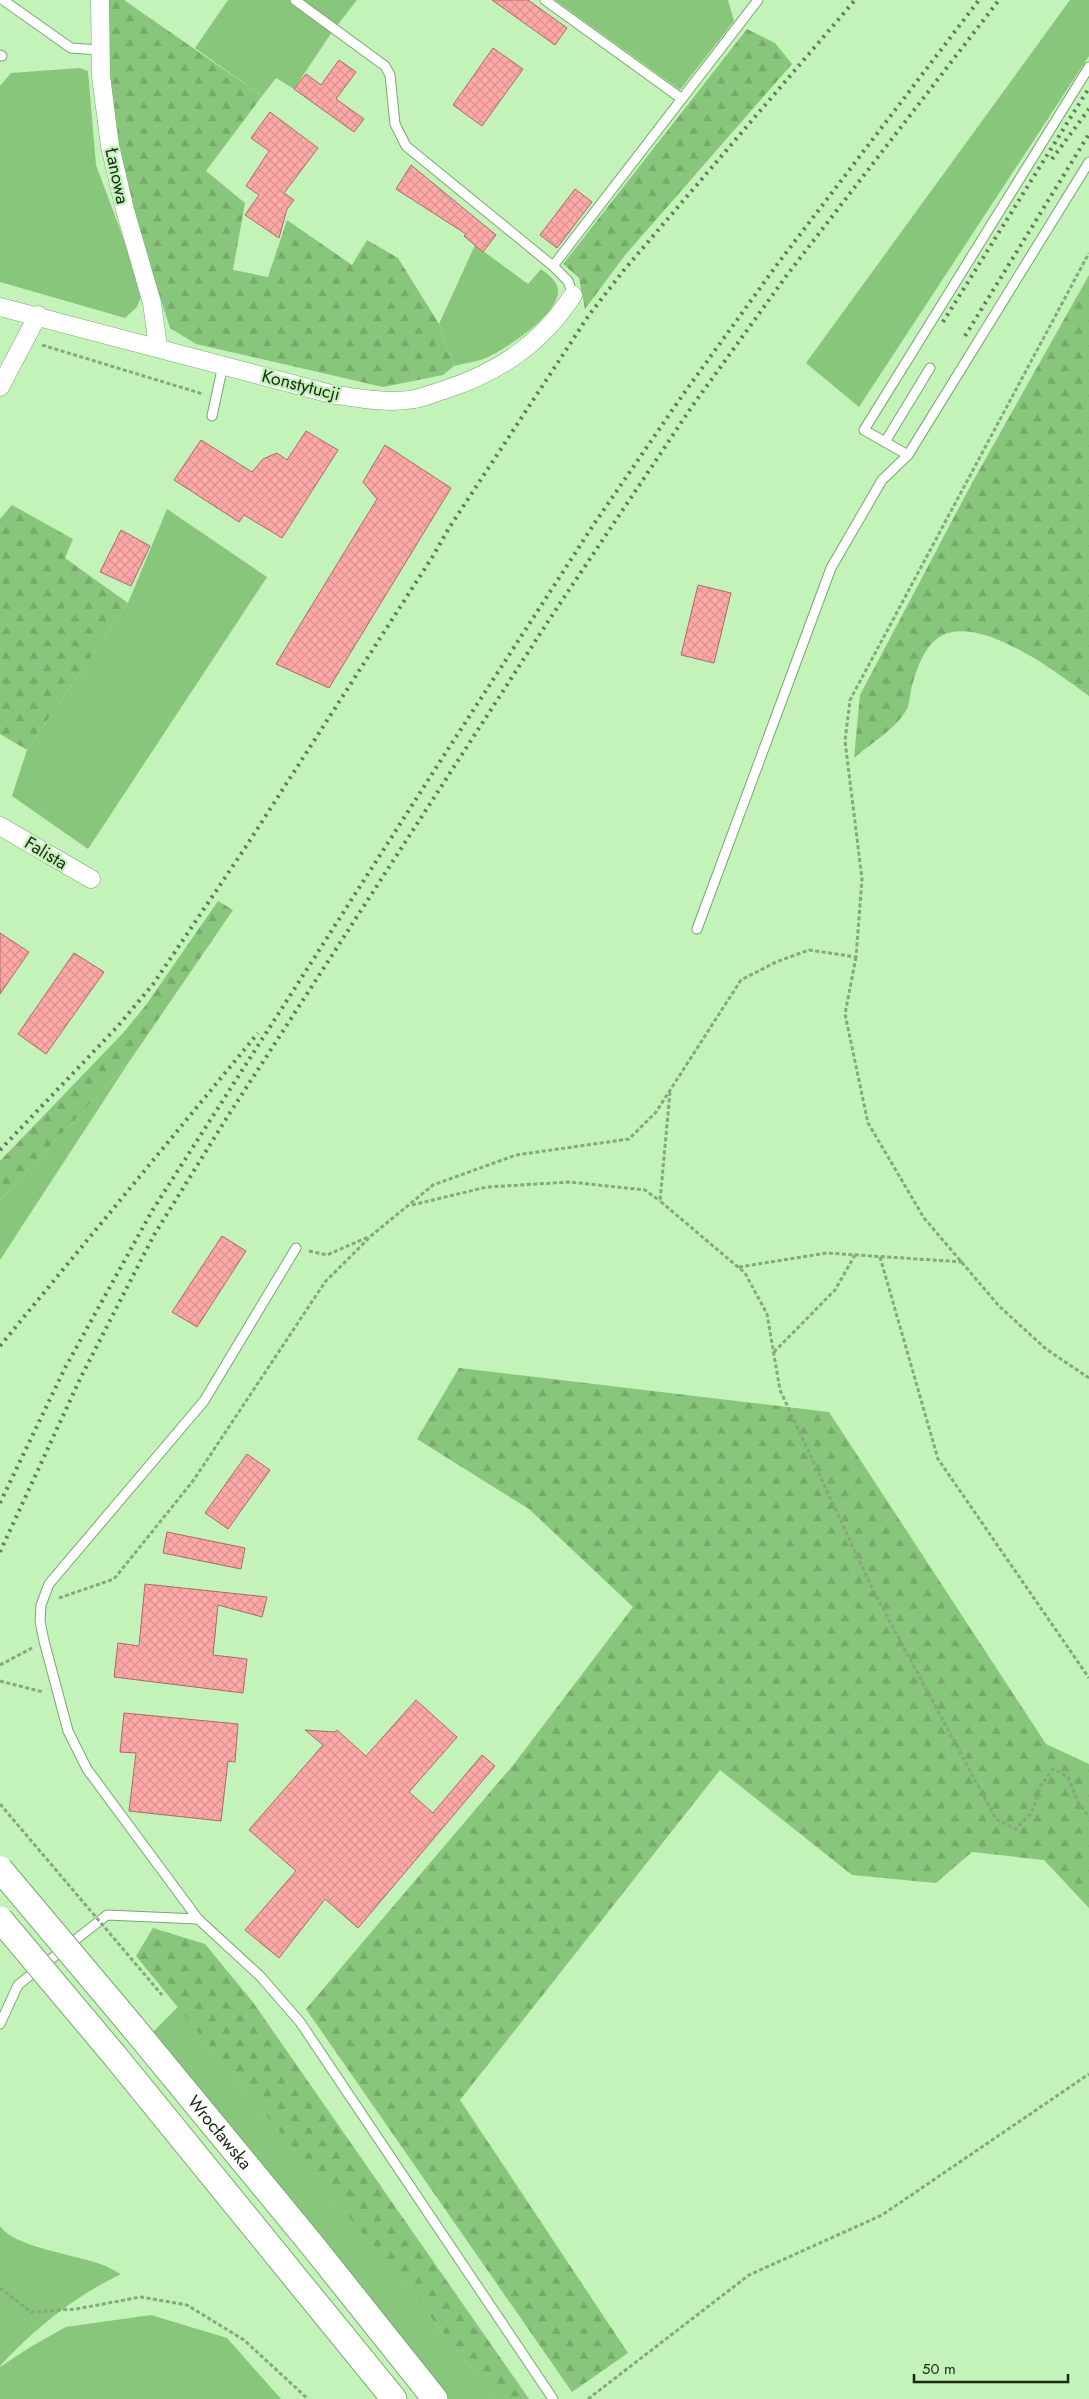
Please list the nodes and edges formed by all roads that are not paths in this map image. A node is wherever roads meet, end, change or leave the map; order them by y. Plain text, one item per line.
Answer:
1 (3, 0) edge
2 (100, 0) edge
3 (295, 0) edge
4 (545, 0) edge
5 (758, 0) edge
6 (100, 50) junction
7 (1089, 68) edge
8 (682, 99) junction
9 (1089, 162) edge
10 (553, 266) junction
11 (573, 295) joint
12 (0, 306) edge
13 (38, 315) junction
14 (158, 347) junction
15 (223, 365) junction
16 (930, 368) dead end
17 (0, 387) edge
18 (212, 416) dead end
19 (885, 442) junction
20 (908, 455) junction
21 (0, 826) edge
22 (91, 880) dead end
23 (697, 929) dead end
24 (296, 1248) road end
25 (0, 1870) edge
26 (0, 1919) edge
27 (198, 1919) junction
28 (0, 2024) edge
29 (394, 2399) edge
30 (435, 2399) edge
31 (552, 2399) edge

1 - 6 lane
2 - 6 street, Łanowa
3 - 10 lane
4 - 8 lane
5 - 8 lane
6 - 14 street, Łanowa
7 - 19 lane
8 - 10 lane
9 - 20 lane
10 - 11 lane
11 - 15 street, Konstytucji
12 - 13 street, Konstytucji
13 - 14 street, Konstytucji
13 - 17 street
14 - 15 street, Konstytucji
15 - 18 lane
16 - 19 lane
19 - 20 lane
20 - 23 lane
21 - 22 street, Falista
24 - 27 lane
25 - 30 main road, Wrocławska, bridge
26 - 29 main road, Wrocławska, bridge
27 - 28 lane
27 - 31 lane

